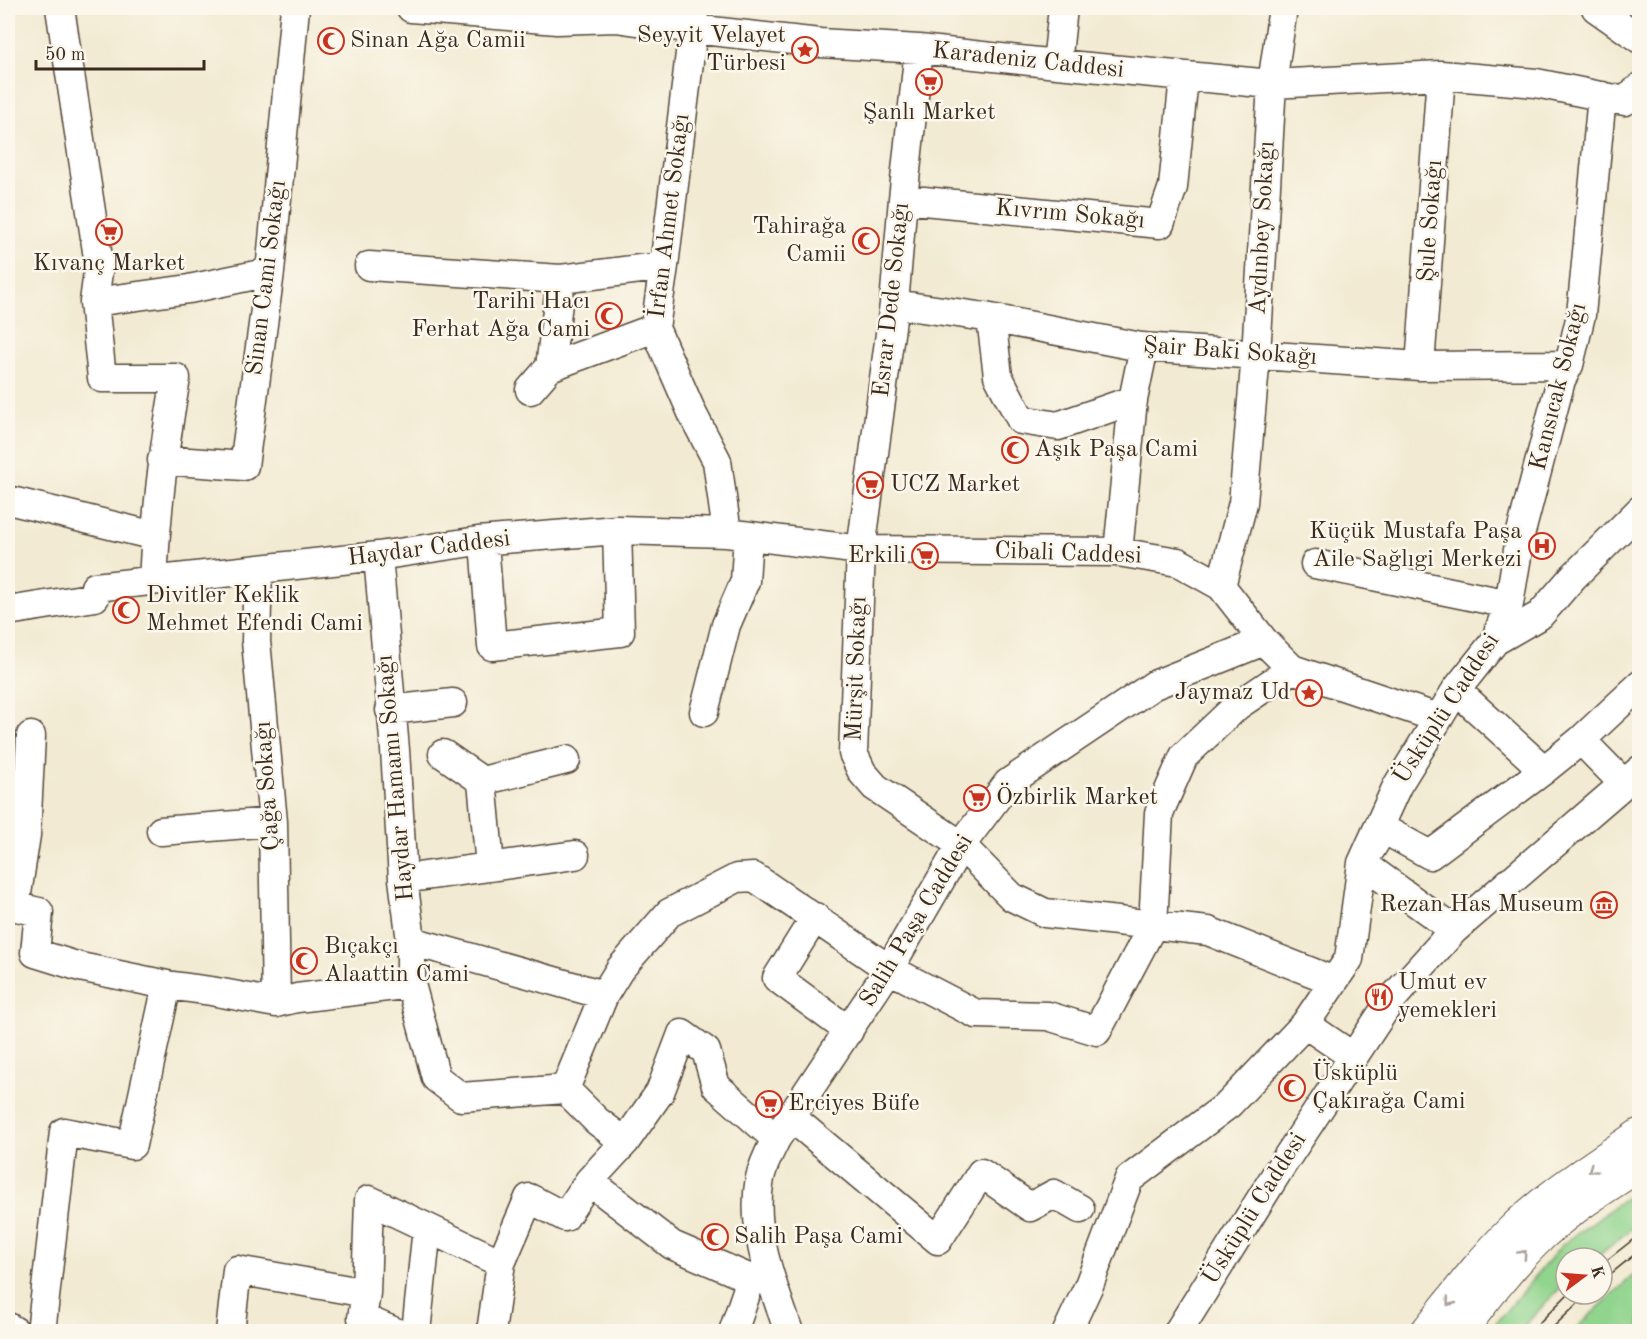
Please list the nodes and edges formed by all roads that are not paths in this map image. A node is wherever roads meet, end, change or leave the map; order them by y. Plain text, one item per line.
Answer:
1 (60, 8) edge
2 (295, 8) edge
3 (411, 8) edge
4 (1063, 8) edge
5 (1282, 8) edge
6 (1596, 8) edge
7 (557, 14) edge
8 (693, 18) edge
9 (1640, 39) edge
10 (919, 49) junction
11 (1057, 64) junction
12 (1441, 75) junction
13 (1185, 77) junction
14 (1272, 84) junction
15 (1640, 87) edge
16 (1602, 96) junction
17 (903, 199) junction
18 (369, 266) dead end
19 (664, 266) junction
20 (270, 272) junction
21 (561, 279) junction
22 (94, 302) junction
23 (894, 304) junction
24 (991, 318) junction
25 (655, 328) junction
26 (1144, 347) junction
27 (1256, 355) junction
28 (1569, 365) junction
29 (1420, 366) junction
30 (550, 367) junction
31 (530, 390) dead end
32 (1133, 400) junction
33 (162, 460) junction
34 (8, 500) edge
35 (1640, 510) edge
36 (617, 530) junction
37 (737, 535) junction
38 (155, 536) junction
39 (484, 542) junction
40 (861, 550) junction
41 (1118, 552) junction
42 (378, 556) junction
43 (1315, 564) dead end
44 (258, 569) junction
45 (153, 581) junction
46 (1221, 586) junction
47 (1509, 604) junction
48 (8, 611) edge
49 (1264, 641) junction
50 (1495, 641) junction
51 (1292, 669) junction
52 (1640, 685) edge
53 (1456, 690) junction
54 (453, 703) dead end
55 (390, 711) junction
56 (704, 712) dead end
57 (1438, 718) junction
58 (31, 736) dead end
59 (1581, 740) junction
60 (442, 754) dead end
61 (566, 760) dead end
62 (1545, 770) junction
63 (1632, 777) edge
64 (482, 781) junction
65 (273, 822) junction
66 (161, 831) dead end
67 (961, 845) junction
68 (576, 855) dead end
69 (1362, 863) junction
70 (489, 866) junction
71 (403, 879) junction
72 (11, 906) edge
73 (815, 917) junction
74 (1153, 925) junction
75 (1454, 930) junction
76 (411, 941) junction
77 (889, 969) junction
78 (1334, 981) junction
79 (411, 984) junction
80 (167, 985) junction
81 (604, 995) junction
82 (276, 1003) junction
83 (1305, 1024) junction
84 (849, 1031) junction
85 (1352, 1056) junction
86 (565, 1089) junction
87 (784, 1128) junction
88 (1640, 1136) edge
89 (625, 1142) junction
90 (1640, 1164) edge
91 (590, 1181) junction
92 (1080, 1209) dead end
93 (427, 1227) junction
94 (501, 1263) junction
95 (760, 1276) junction
96 (366, 1293) junction
97 (8, 1327) edge
98 (16, 1332) edge
99 (41, 1332) edge
100 (230, 1332) edge
101 (395, 1332) edge
102 (416, 1332) edge
103 (491, 1332) edge
104 (733, 1332) edge
105 (789, 1332) edge
106 (1067, 1332) edge
107 (1178, 1332) edge
108 (1427, 1332) edge
109 (1459, 1332) edge

1 - 22 street
2 - 20 street, Sinan Cami Sokağı
3 - 7 street, Karadeniz Caddesi
4 - 11 street
5 - 14 street, Aydınbey Sokağı
6 - 9 street
7 - 8 street, Karadeniz Caddesi
8 - 10 street, Karadeniz Caddesi
8 - 19 street, İrfan Ahmet Sokağı
10 - 11 street, Karadeniz Caddesi
10 - 17 street, Esrar Dede Sokağı
11 - 13 street, Karadeniz Caddesi
12 - 14 street, Karadeniz Caddesi
12 - 16 street, Karadeniz Caddesi
12 - 29 street, Şule Sokağı
13 - 14 street, Karadeniz Caddesi
13 - 17 street, Kıvrım Sokağı
14 - 27 street, Aydınbey Sokağı
15 - 16 street, Karadeniz Caddesi
16 - 28 street, Kansıcak Sokağı
17 - 23 street, Esrar Dede Sokağı
18 - 21 street
19 - 21 street
19 - 25 street, İrfan Ahmet Sokağı
20 - 22 street
20 - 33 street, Sinan Cami Sokağı
21 - 30 street
22 - 33 street
23 - 24 street, Şair Baki Sokağı
23 - 40 street, Esrar Dede Sokağı
24 - 26 street, Şair Baki Sokağı
24 - 32 street
25 - 30 street
25 - 37 street, İrfan Ahmet Sokağı
26 - 27 street, Şair Baki Sokağı
26 - 32 street
27 - 29 street, Şair Baki Sokağı
27 - 46 street, Aydınbey Sokağı
28 - 29 street, Şair Baki Sokağı
28 - 47 street, Kansıcak Sokağı
30 - 31 street
32 - 41 street
33 - 38 street
34 - 38 street
35 - 50 street
36 - 37 street, Haydar Caddesi
36 - 39 street, Haydar Caddesi
36 - 39 street
37 - 40 street, Haydar Caddesi
37 - 56 street, İrfan Ahmet Sokağı
38 - 45 street
39 - 42 street, Haydar Caddesi
40 - 41 street, Cibali Caddesi
40 - 67 street, Mürşit Sokağı
41 - 46 street, Cibali Caddesi
42 - 44 street, Haydar Caddesi
42 - 55 street, Haydar Hamamı Sokağı
43 - 47 street
44 - 45 street, Haydar Caddesi
44 - 65 street, Çağa Sokağı
45 - 48 street, Haydar Caddesi
46 - 49 street, Cibali Caddesi
47 - 50 street, Üsküplü Caddesi
49 - 51 street, Cibali Caddesi
49 - 67 street, Salih Paşa Caddesi
50 - 53 street, Üsküplü Caddesi
51 - 57 street, Cibali Caddesi
51 - 74 street
52 - 59 street
53 - 57 street, Üsküplü Caddesi
53 - 62 street
54 - 55 street
55 - 71 street, Haydar Hamamı Sokağı
57 - 69 street, Üsküplü Caddesi
58 - 72 street
59 - 62 street
59 - 63 street
60 - 64 street
61 - 64 street
62 - 69 street
63 - 75 street, Üsküplü Caddesi
64 - 70 street
65 - 66 street
65 - 82 street, Çağa Sokağı
67 - 74 street, Mürşit Sokağı
67 - 77 street, Salih Paşa Caddesi
68 - 70 street
69 - 75 street
69 - 78 street, Üsküplü Caddesi
70 - 71 street
71 - 76 street, Haydar Hamamı Sokağı
72 - 80 street
73 - 77 street
73 - 81 street
73 - 84 street
74 - 77 street
74 - 78 street, Mürşit Sokağı
75 - 85 street, Üsküplü Caddesi
76 - 79 street, Haydar Hamamı Sokağı
76 - 81 street
77 - 84 street, Salih Paşa Caddesi
78 - 83 street, Üsküplü Caddesi
79 - 82 street
79 - 86 street, Haydar Hamamı Sokağı
80 - 82 street
80 - 99 street
81 - 86 street
83 - 85 street
83 - 106 street, Üsküplü Caddesi
84 - 87 street, Salih Paşa Caddesi
85 - 107 street, Üsküplü Caddesi
86 - 89 street
87 - 89 street
87 - 92 street
87 - 95 street, Salih Paşa Caddesi
88 -> 108 main road
89 - 91 street
109 -> 90 main road
91 - 94 street
91 - 95 street
93 - 94 street
93 - 96 street
93 - 102 street
94 - 103 street
95 - 104 street
95 - 105 street, Salih Paşa Caddesi
96 - 100 street
96 - 101 street
97 - 98 street

